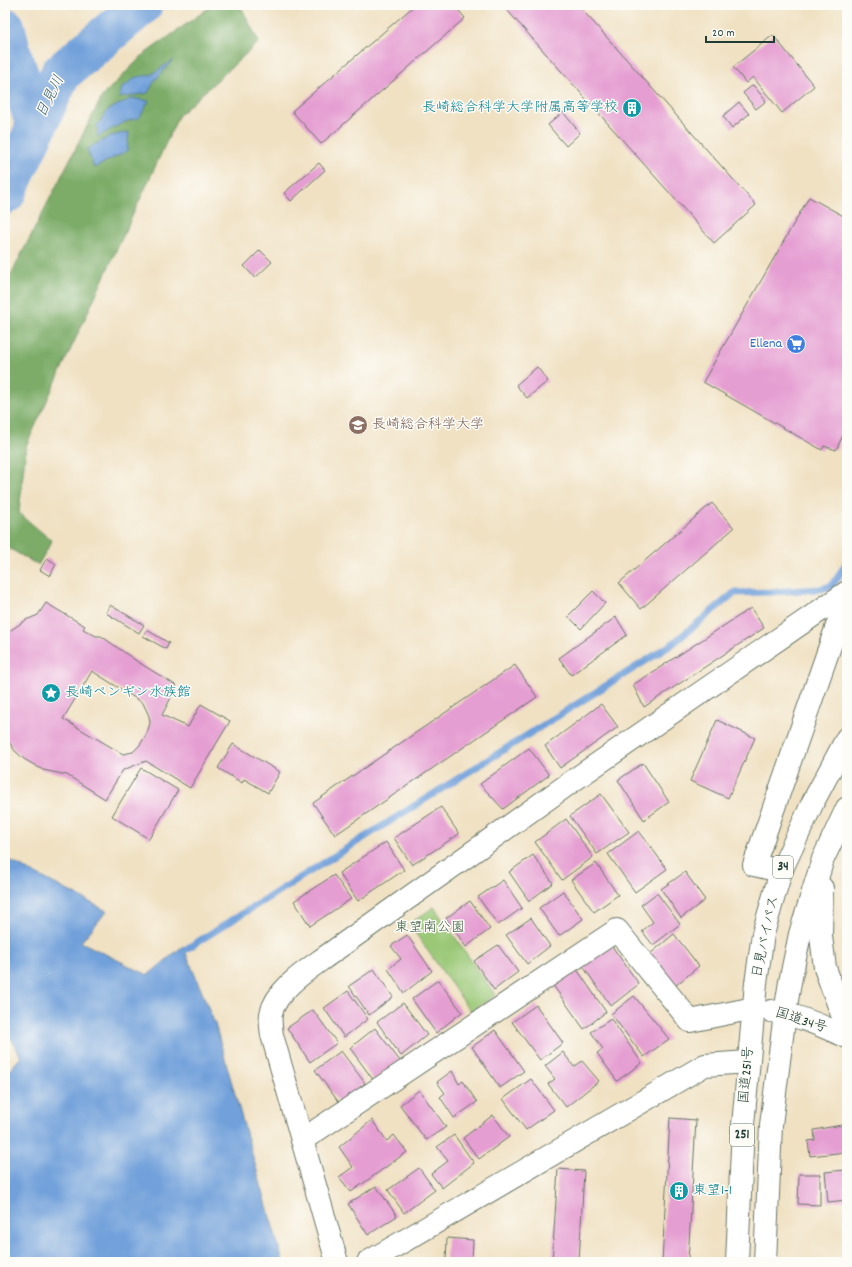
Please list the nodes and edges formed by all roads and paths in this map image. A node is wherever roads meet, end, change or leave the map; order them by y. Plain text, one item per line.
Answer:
1 (847, 592) edge
2 (847, 597) edge
3 (847, 738) edge
4 (847, 808) edge
5 (823, 859) junction
6 (781, 871) junction
7 (754, 1008) junction
8 (785, 1012) junction
9 (847, 1028) edge
10 (847, 1038) edge
11 (748, 1062) junction
12 (302, 1140) junction
13 (337, 1262) edge
14 (368, 1262) edge
15 (737, 1262) edge
16 (765, 1262) edge

1 - 12 main road
2 - 6 main road
3 - 6 main road, 日見バイパス / 34
4 - 5 main road
5 - 8 main road
5 - 9 main road
6 - 7 main road, 日見バイパス / 34
7 - 8 main road, 国道34号
7 - 11 main road, 国道251号 / 251
7 - 12 main road, 国道34号
8 - 10 main road, 国道34号
8 - 16 main road, 国道251号 / 251
11 - 14 main road
11 - 15 main road, 国道251号 / 251
12 - 13 main road

